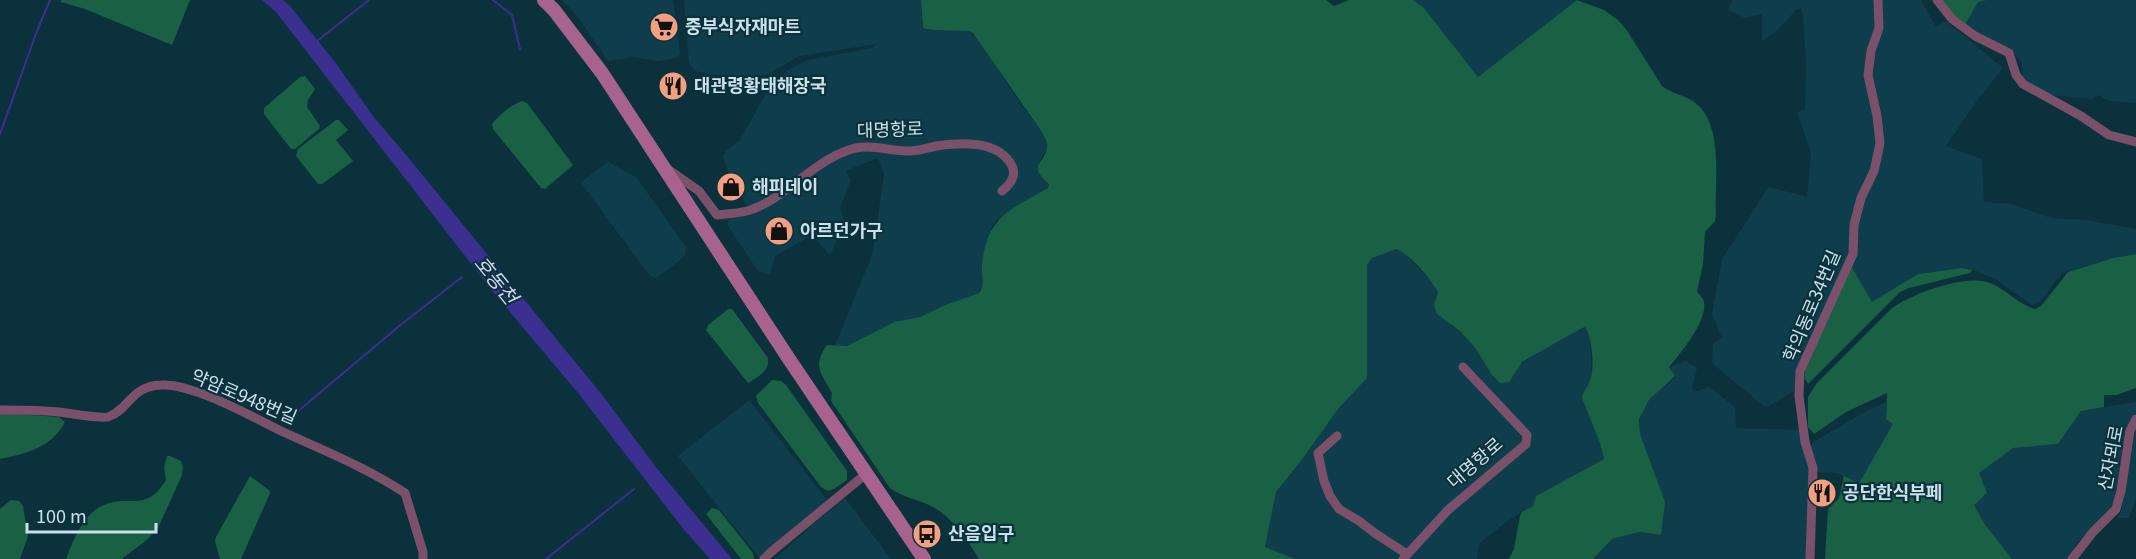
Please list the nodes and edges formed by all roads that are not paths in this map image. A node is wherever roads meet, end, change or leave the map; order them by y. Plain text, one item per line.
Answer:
1 (544, 0) edge
2 (1878, 0) edge
3 (1937, 0) edge
4 (2136, 142) edge
5 (662, 165) junction
6 (1002, 191) dead end
7 (1463, 367) dead end
8 (0, 410) edge
9 (2136, 418) edge
10 (1337, 436) dead end
11 (866, 474) junction
12 (1405, 556) edge
13 (423, 559) edge
14 (765, 559) edge
15 (924, 559) edge
16 (1810, 559) edge
17 (2072, 559) edge

1 - 5 main road, 대명항로
2 - 16 street, 학의동로34번길
3 - 4 street
5 - 6 street, 대명항로
5 - 11 main road, 대명항로
7 - 12 street, 대명항로
8 - 13 street, 약암로948번길
9 - 17 street, 산자뫼로
10 - 12 street
11 - 14 street
11 - 15 main road, 대명항로

